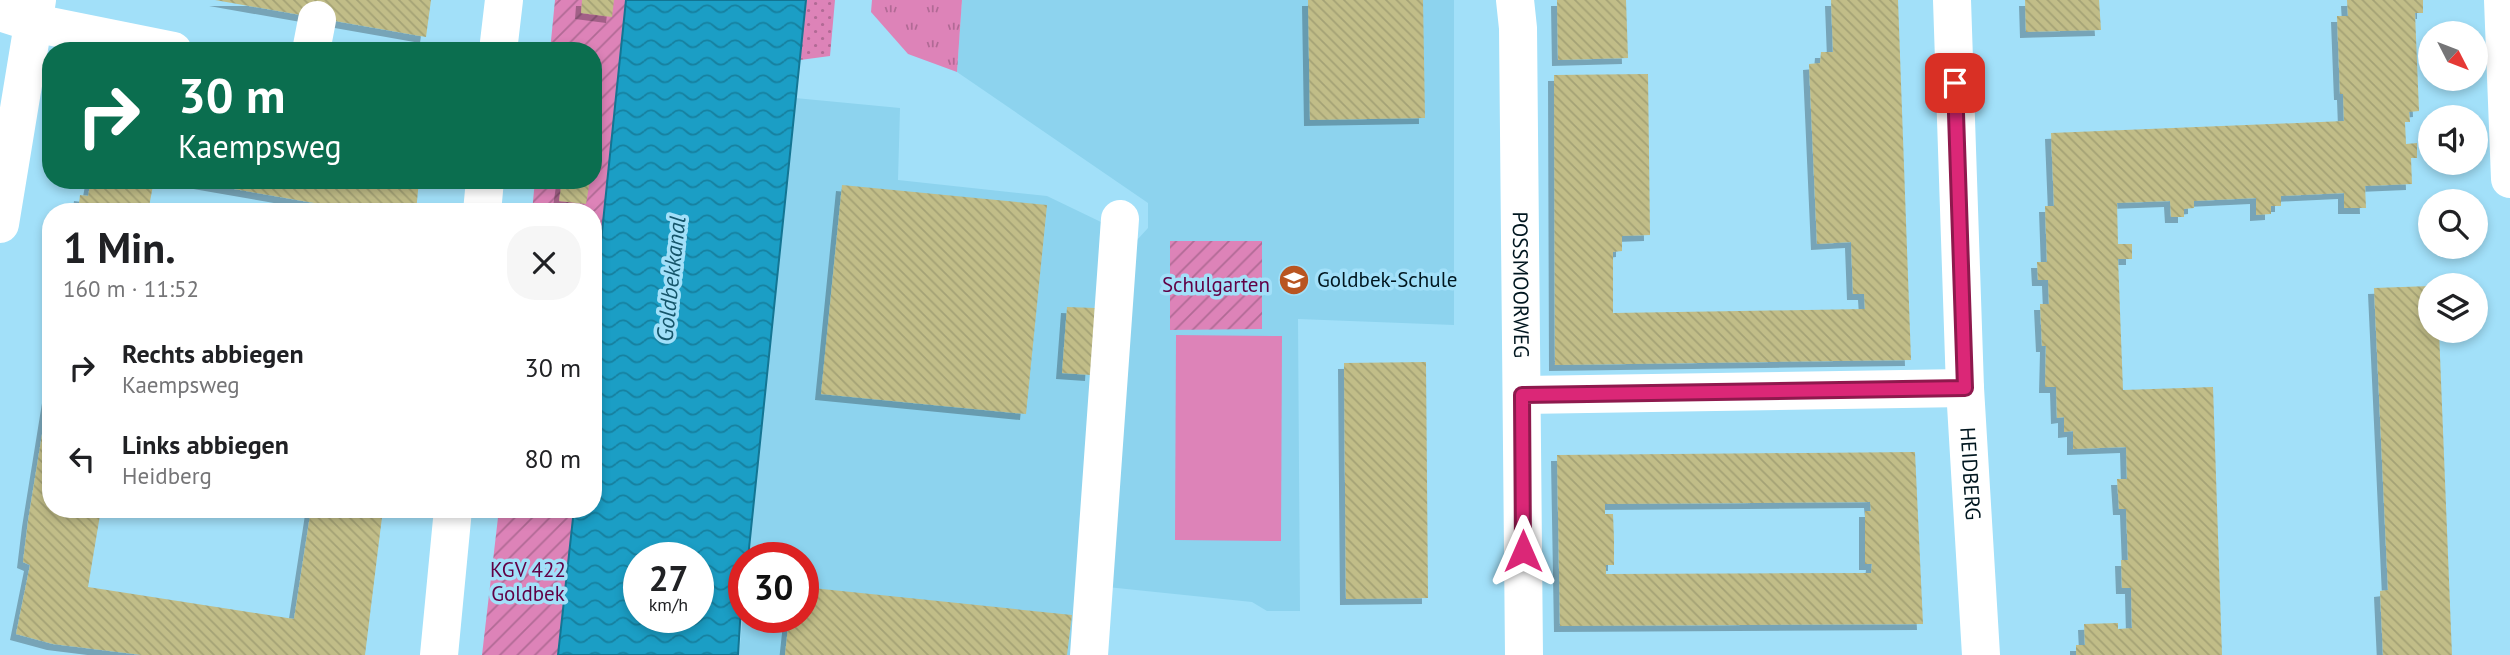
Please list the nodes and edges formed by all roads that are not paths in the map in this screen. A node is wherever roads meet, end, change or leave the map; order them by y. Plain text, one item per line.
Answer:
1 (504, 0) edge
2 (1515, 0) edge
3 (1952, 0) edge
4 (24, 12) edge
5 (2505, 23) edge
6 (139, 42) edge
7 (499, 42) edge
8 (2510, 179) edge
9 (1120, 219) dead end
10 (0, 224) edge
11 (1965, 388) junction
12 (1522, 395) junction
13 (452, 518) edge
14 (439, 655) edge
15 (1088, 655) edge
16 (1524, 655) edge
17 (1981, 655) edge

1 - 7 street
2 - 12 street, POSSMOORWEG
3 - 11 street, HEIDBERG
4 - 6 street
4 - 10 street
5 - 8 street
9 - 15 street
11 - 12 street
11 - 17 street, HEIDBERG
12 - 16 street, POSSMOORWEG
13 - 14 street

